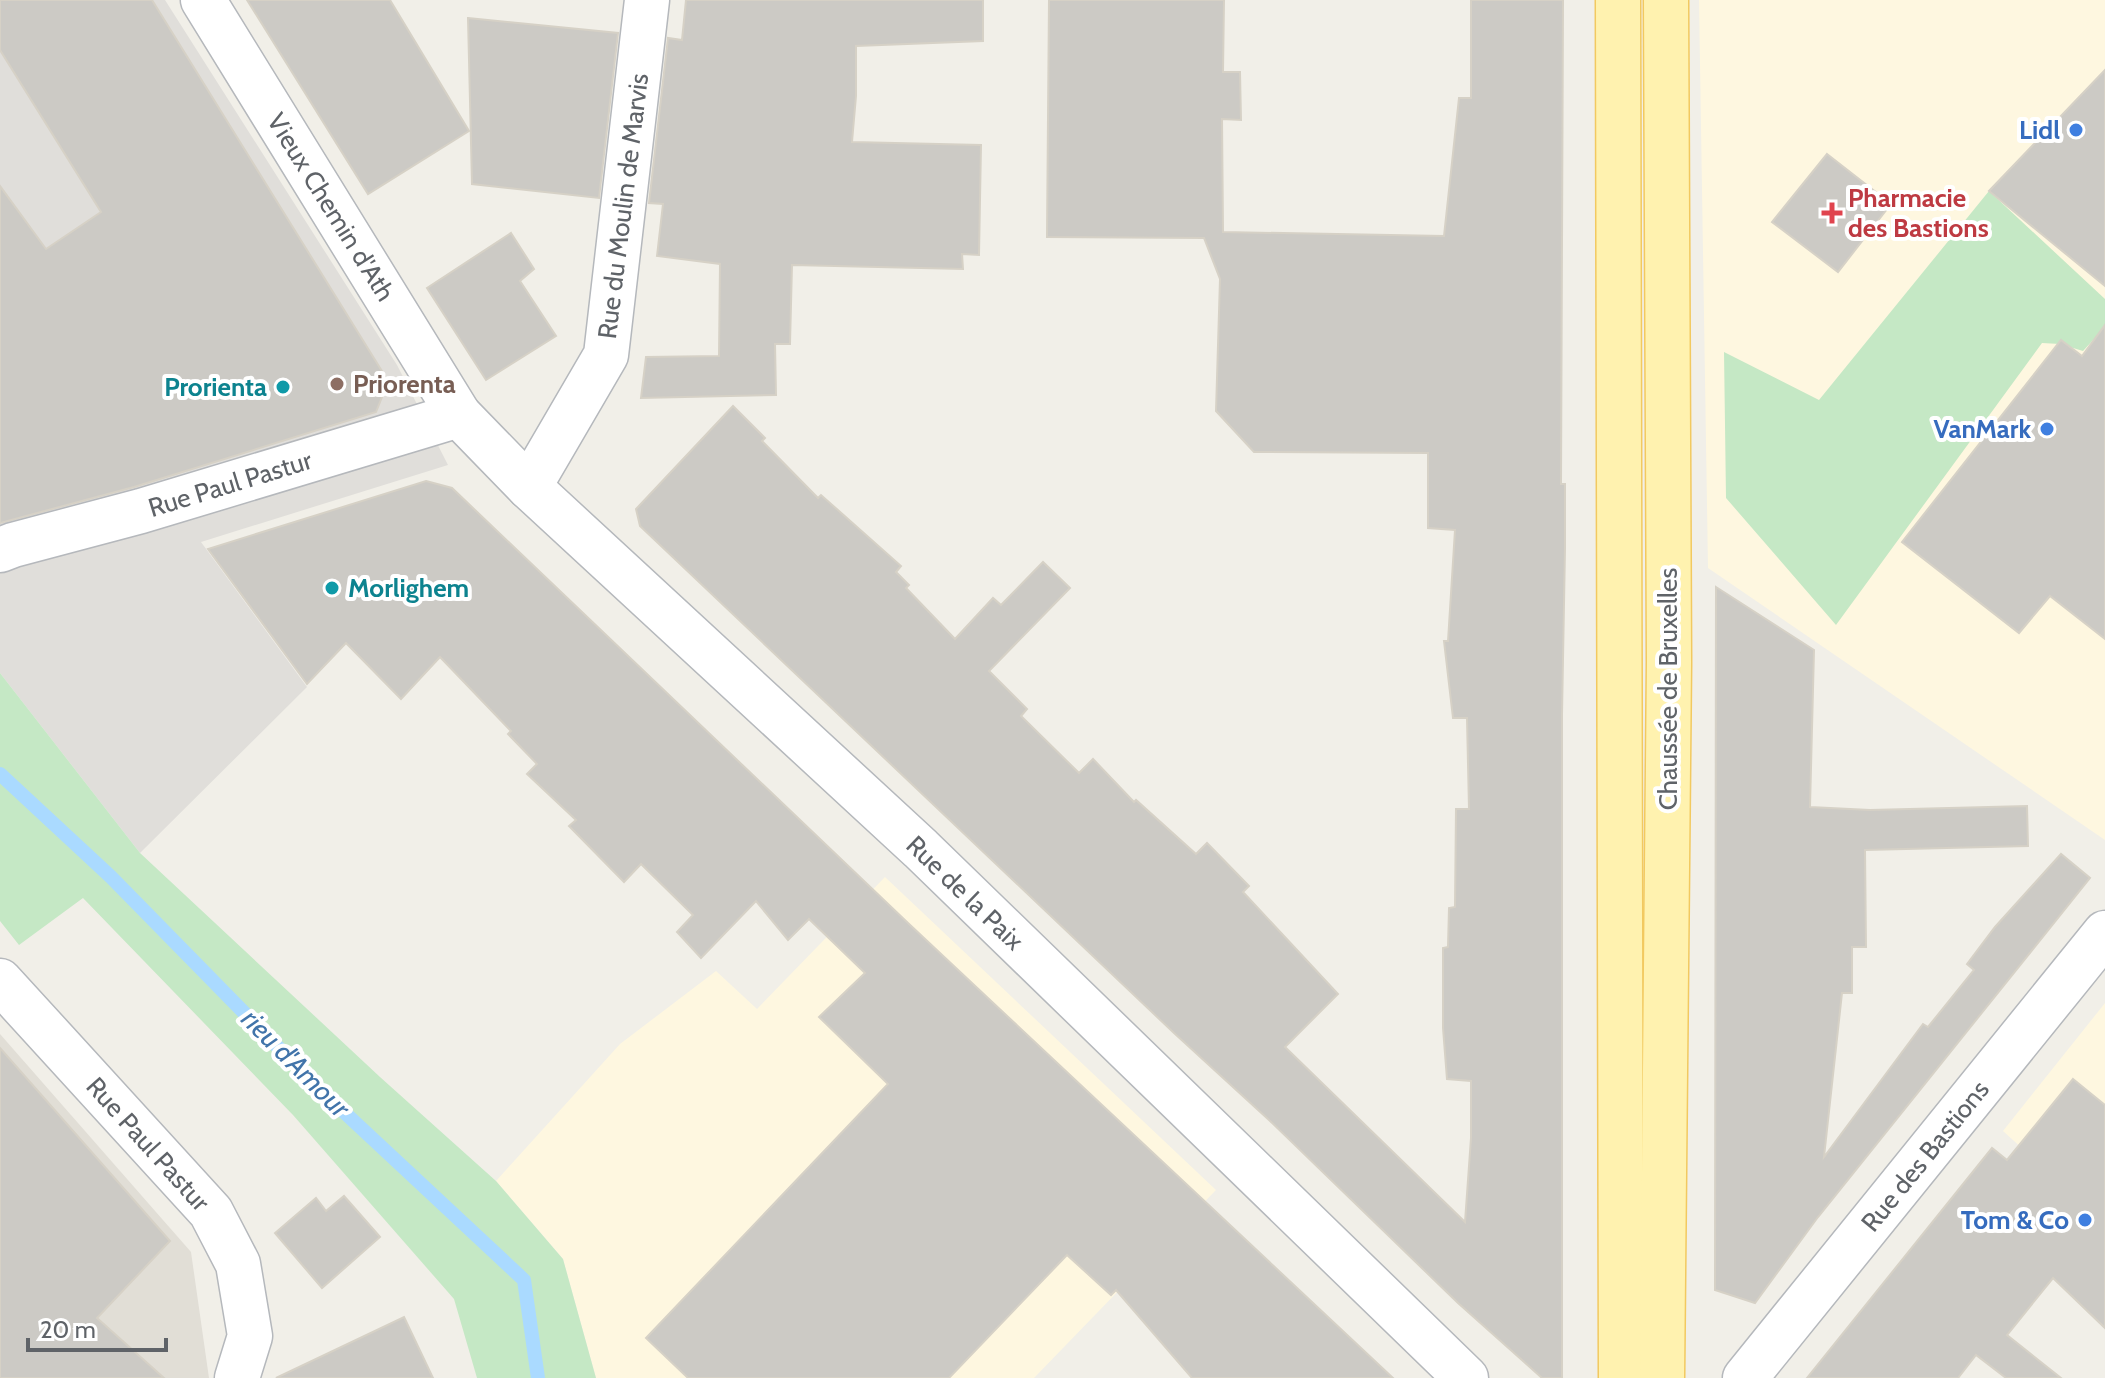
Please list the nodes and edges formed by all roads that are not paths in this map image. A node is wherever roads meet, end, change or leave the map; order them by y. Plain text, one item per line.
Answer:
1 (203, 0) edge
2 (647, 0) edge
3 (1618, 0) edge
4 (1666, 0) edge
5 (459, 415) junction
6 (529, 487) junction
7 (0, 550) edge
8 (2105, 933) edge
9 (0, 981) edge
10 (237, 1378) edge
11 (1466, 1378) edge
12 (1621, 1378) edge
13 (1662, 1378) edge
14 (1745, 1378) edge

1 - 5 street, Vieux Chemin d'Ath
2 - 6 street, Rue du Moulin de Marvis
3 - 12 main road, Chaussée de Bruxelles
4 - 13 main road, Chaussée de Bruxelles
5 - 6 street, Rue de la Paix
5 - 7 street, Rue Paul Pastur
6 - 11 street, Rue de la Paix
8 - 14 street, Rue des Bastions
9 - 10 street, Rue Paul Pastur

